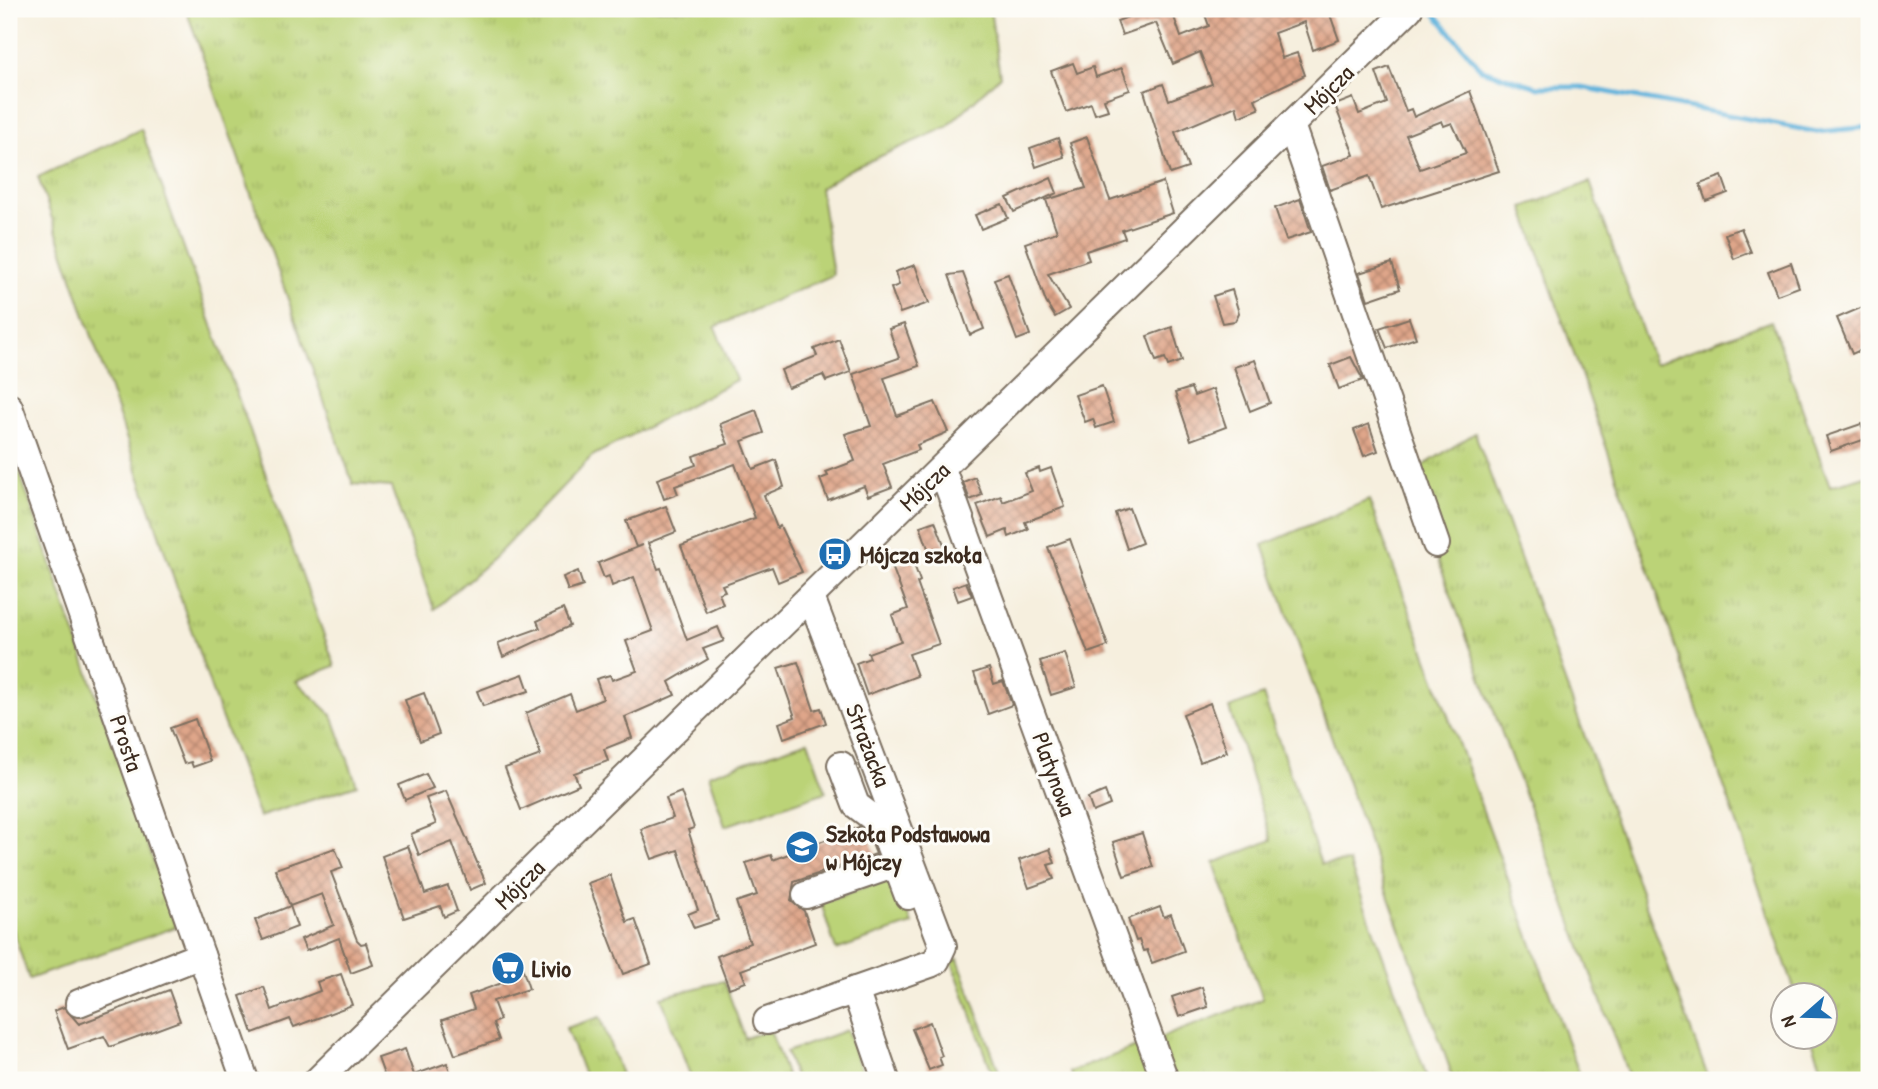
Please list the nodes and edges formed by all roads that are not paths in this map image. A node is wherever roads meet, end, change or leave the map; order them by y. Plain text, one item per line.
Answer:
1 (1409, 9) edge
2 (1291, 125) junction
3 (9, 407) edge
4 (942, 469) junction
5 (1436, 544) dead end
6 (811, 597) junction
7 (841, 765) dead end
8 (896, 864) junction
9 (806, 895) dead end
10 (918, 927) dead end
11 (201, 956) junction
12 (855, 990) junction
13 (79, 1003) dead end
14 (767, 1021) dead end
15 (245, 1080) edge
16 (318, 1080) edge
17 (886, 1080) edge
18 (1165, 1080) edge

1 - 2 street, Mójcza
2 - 4 street, Mójcza
2 - 5 street
3 - 11 street, Prosta
4 - 6 street, Mójcza
4 - 18 street, Platynowa
6 - 12 street, Strażacka
6 - 16 street, Mójcza
7 - 8 street
8 - 9 street
8 - 10 street
11 - 13 street
11 - 15 street, Prosta
12 - 14 street, Strażacka
12 - 17 street

